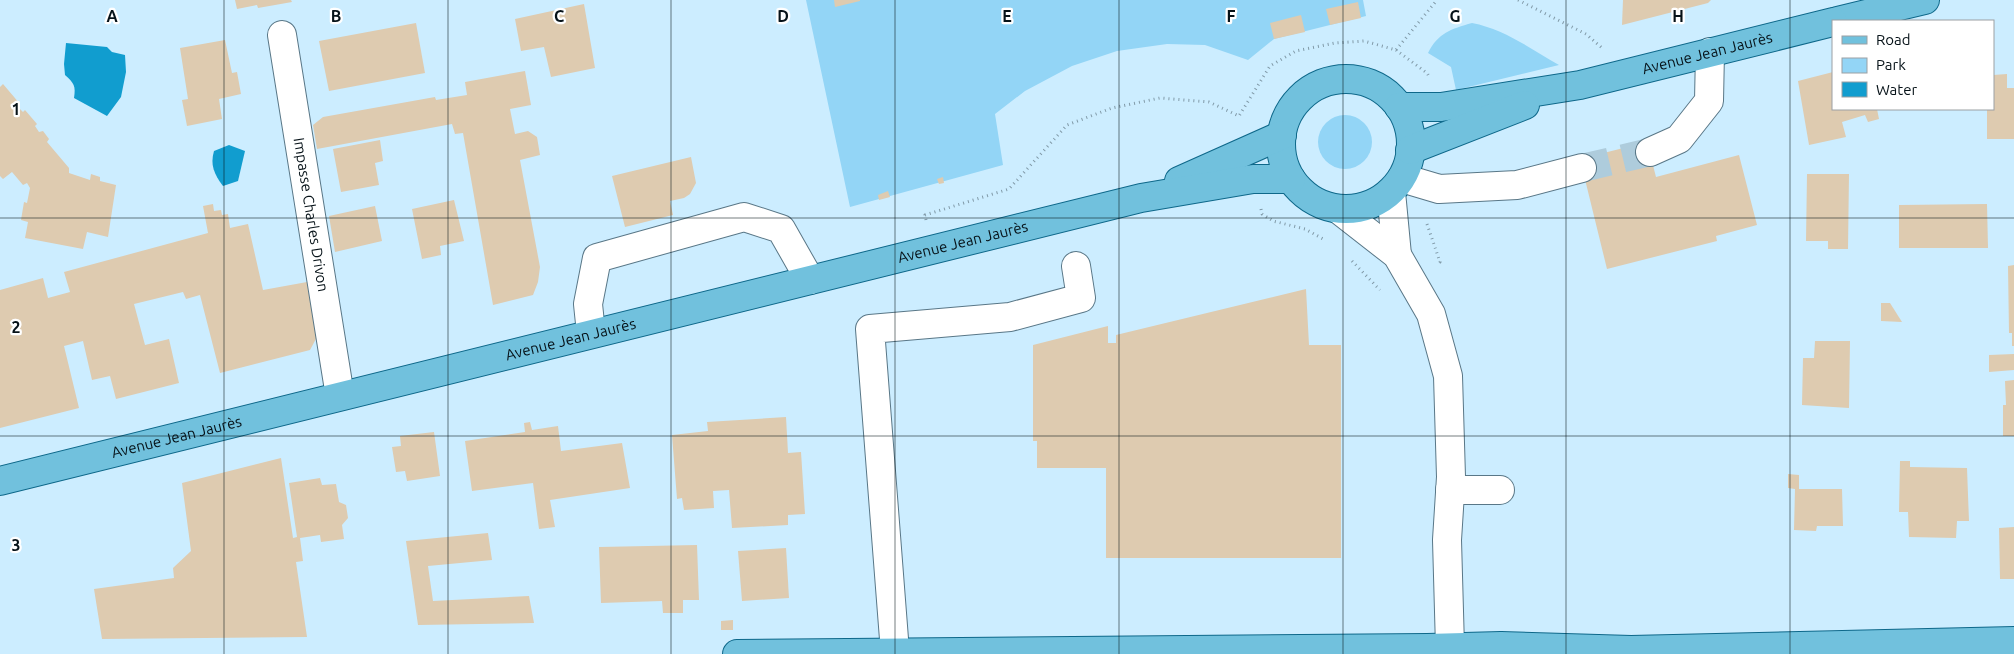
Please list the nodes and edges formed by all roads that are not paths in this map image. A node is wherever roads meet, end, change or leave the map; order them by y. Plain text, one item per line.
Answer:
1 (1925, 0) edge
2 (1841, 20) edge
3 (1832, 22) edge
4 (282, 35) dead end
5 (1710, 52) junction
6 (1580, 84) junction
7 (1399, 107) junction
8 (1282, 135) junction
9 (1410, 150) junction
10 (1650, 152) tunnel mouth
11 (1582, 168) tunnel mouth
12 (1291, 179) junction
13 (1396, 185) junction
14 (1141, 198) junction
15 (1338, 209) junction
16 (1397, 254) junction
17 (1076, 266) dead end
18 (810, 280) junction
19 (591, 333) junction
20 (340, 396) junction
21 (0, 481) edge
22 (1450, 490) junction
23 (1500, 490) dead end
24 (2008, 645) edge
25 (1450, 648) junction
26 (895, 652) junction
27 (1164, 652) edge
28 (1673, 652) edge
29 (737, 654) edge

1 - 2 main road
3 - 5 main road, Avenue Jean Jaurès
4 - 20 street, Impasse Charles Drivon
5 - 6 main road, Avenue Jean Jaurès
5 - 10 street
6 - 7 main road, Avenue Jean Jaurès
6 - 9 main road, Avenue Jean Jaurès
7 - 8 main road
7 - 9 main road
8 - 12 main road
8 - 14 main road, Avenue Jean Jaurès
9 - 13 main road
11 - 13 street
12 - 14 main road, Avenue Jean Jaurès
12 - 15 main road
13 - 15 main road
13 - 16 street
14 - 18 main road, Avenue Jean Jaurès
15 - 16 street
16 - 22 street
17 - 26 street
18 - 19 main road, Avenue Jean Jaurès
18 - 19 street
19 - 20 main road, Avenue Jean Jaurès
20 - 21 main road, Avenue Jean Jaurès
22 - 23 street
22 - 25 street
24 - 28 main road
25 - 27 main road
25 - 28 main road
26 - 27 main road
26 - 29 main road

